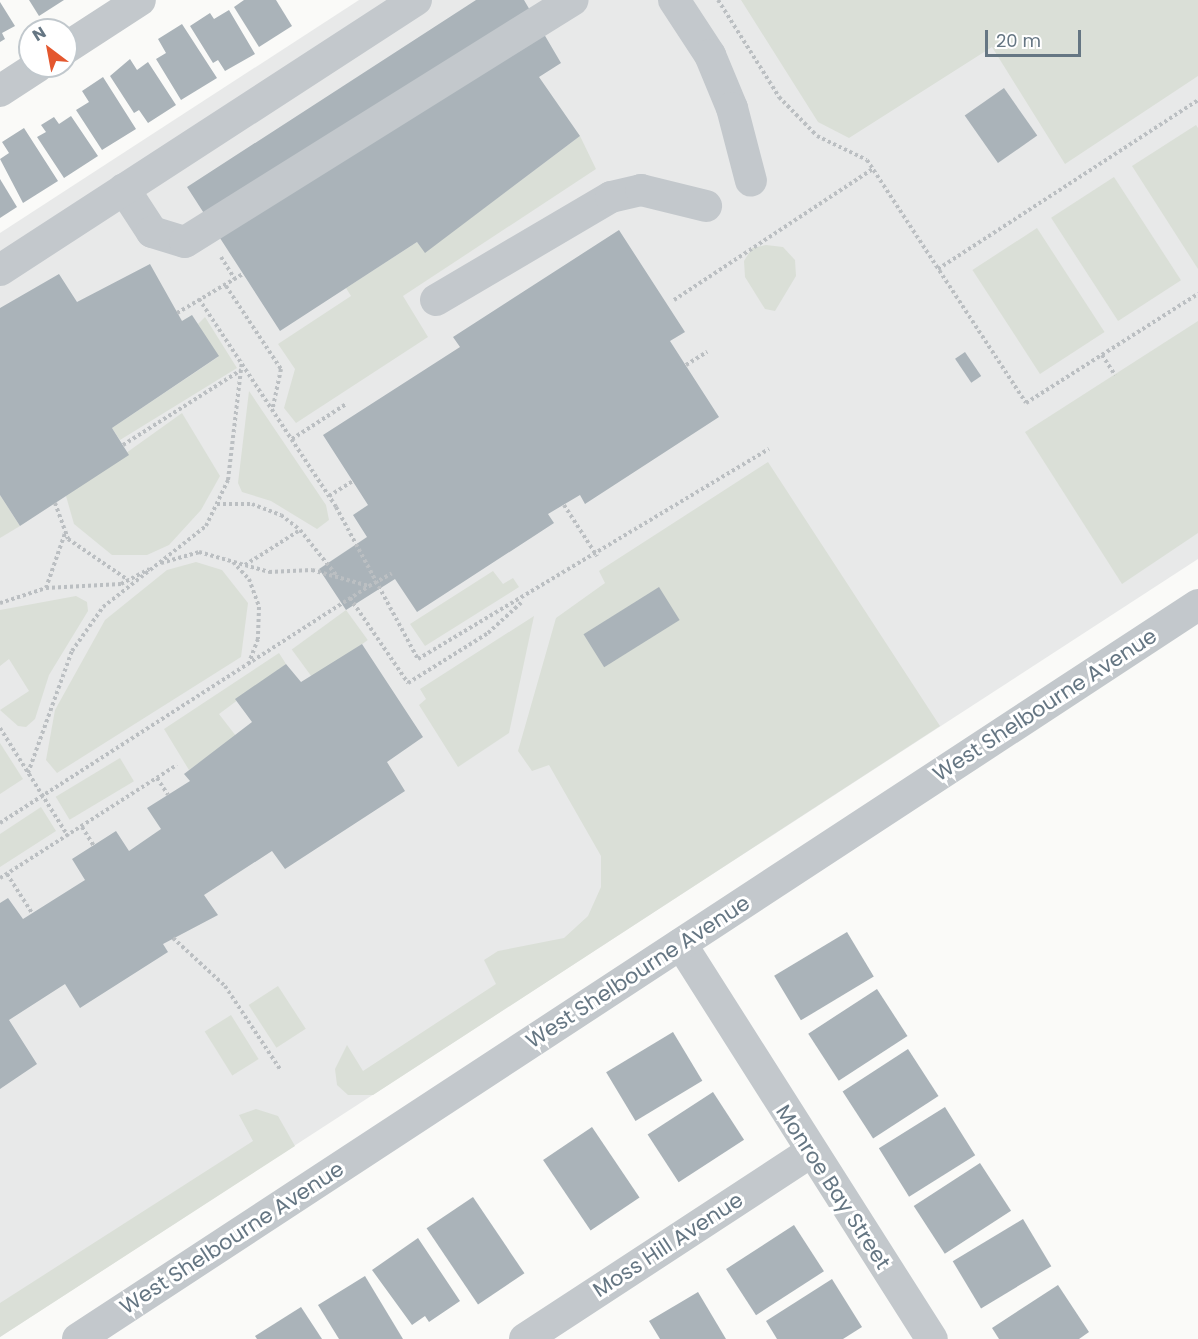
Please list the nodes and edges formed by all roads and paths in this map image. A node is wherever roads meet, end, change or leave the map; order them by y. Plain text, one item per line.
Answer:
1 (140, 0) edge
2 (416, 0) edge
3 (573, 0) edge
4 (674, 0) edge
5 (718, 0) edge
6 (78, 40) edge
7 (19, 78) edge
8 (0, 90) edge
9 (1198, 100) edge
10 (873, 169) junction
11 (751, 180) dead end
12 (124, 189) junction
13 (706, 206) dead end
14 (229, 268) dead end
15 (938, 269) junction
16 (0, 270) edge
17 (243, 273) dead end
18 (236, 279) junction
19 (226, 286) junction
20 (1198, 294) edge
21 (199, 299) junction
22 (436, 300) dead end
23 (674, 300) dead end
24 (177, 313) dead end
25 (707, 352) dead end
26 (1101, 355) junction
27 (242, 361) junction
28 (686, 365) dead end
29 (242, 369) junction
30 (1115, 375) dead end
31 (346, 404) dead end
32 (273, 409) junction
33 (291, 439) junction
34 (123, 445) dead end
35 (769, 449) dead end
36 (353, 481) dead end
37 (329, 496) junction
38 (55, 503) dead end
39 (217, 504) junction
40 (564, 505) dead end
41 (300, 530) junction
42 (66, 532) junction
43 (597, 556) junction
44 (233, 562) junction
45 (159, 564) junction
46 (245, 565) junction
47 (392, 573) dead end
48 (338, 577) junction
49 (128, 580) junction
50 (375, 585) junction
51 (369, 586) junction
52 (46, 588) junction
53 (350, 598) junction
54 (526, 598) junction
55 (0, 603) edge
56 (1198, 605) edge
57 (249, 663) junction
58 (0, 728) edge
59 (177, 765) dead end
60 (28, 773) junction
61 (157, 778) junction
62 (43, 795) junction
63 (168, 795) dead end
64 (0, 823) edge
65 (82, 827) junction
66 (68, 836) junction
67 (94, 846) dead end
68 (7, 874) junction
69 (0, 878) edge
70 (32, 913) dead end
71 (173, 938) dead end
72 (681, 945) junction
73 (280, 1069) dead end
74 (811, 1152) junction
75 (78, 1339) edge
76 (525, 1339) edge
77 (932, 1339) edge

1 - 6 street
2 - 12 street
3 - 12 street
4 - 11 street
5 - 10 path
7 - 8 street
9 - 15 path
10 - 15 path
10 - 23 path
12 - 16 street
13 - 22 street
14 - 18 path
15 - 26 path
17 - 18 path
18 - 19 path
19 - 21 path
19 - 32 path
20 - 26 path
21 - 24 path
21 - 27 path
25 - 28 path
26 - 30 path
27 - 29 path
27 - 32 path
29 - 34 path
29 - 39 path
31 - 33 path
32 - 33 path
33 - 37 path
35 - 43 path
36 - 37 path
37 - 50 path
38 - 42 path
39 - 41 path
39 - 45 path
40 - 43 path
41 - 46 path
41 - 48 path
42 - 49 path
42 - 52 path
43 - 54 path
44 - 45 path
44 - 46 path
44 - 57 path
45 - 49 path
45 - 60 path
46 - 48 path
47 - 50 path
48 - 51 path
49 - 52 path
50 - 51 path
50 - 54 path
51 - 53 path
52 - 55 path
53 - 54 path
53 - 57 path
56 - 72 street, West Shelbourne Avenue
57 - 62 path
58 - 60 path
59 - 61 path
60 - 62 path
61 - 63 path
61 - 65 path
62 - 64 path
62 - 66 path
65 - 66 path
65 - 67 path
66 - 68 path
68 - 69 path
68 - 70 path
71 - 73 path
72 - 74 street, Monroe Bay Street
72 - 75 street, West Shelbourne Avenue
74 - 76 street, Moss Hill Avenue
74 - 77 street, Monroe Bay Street

